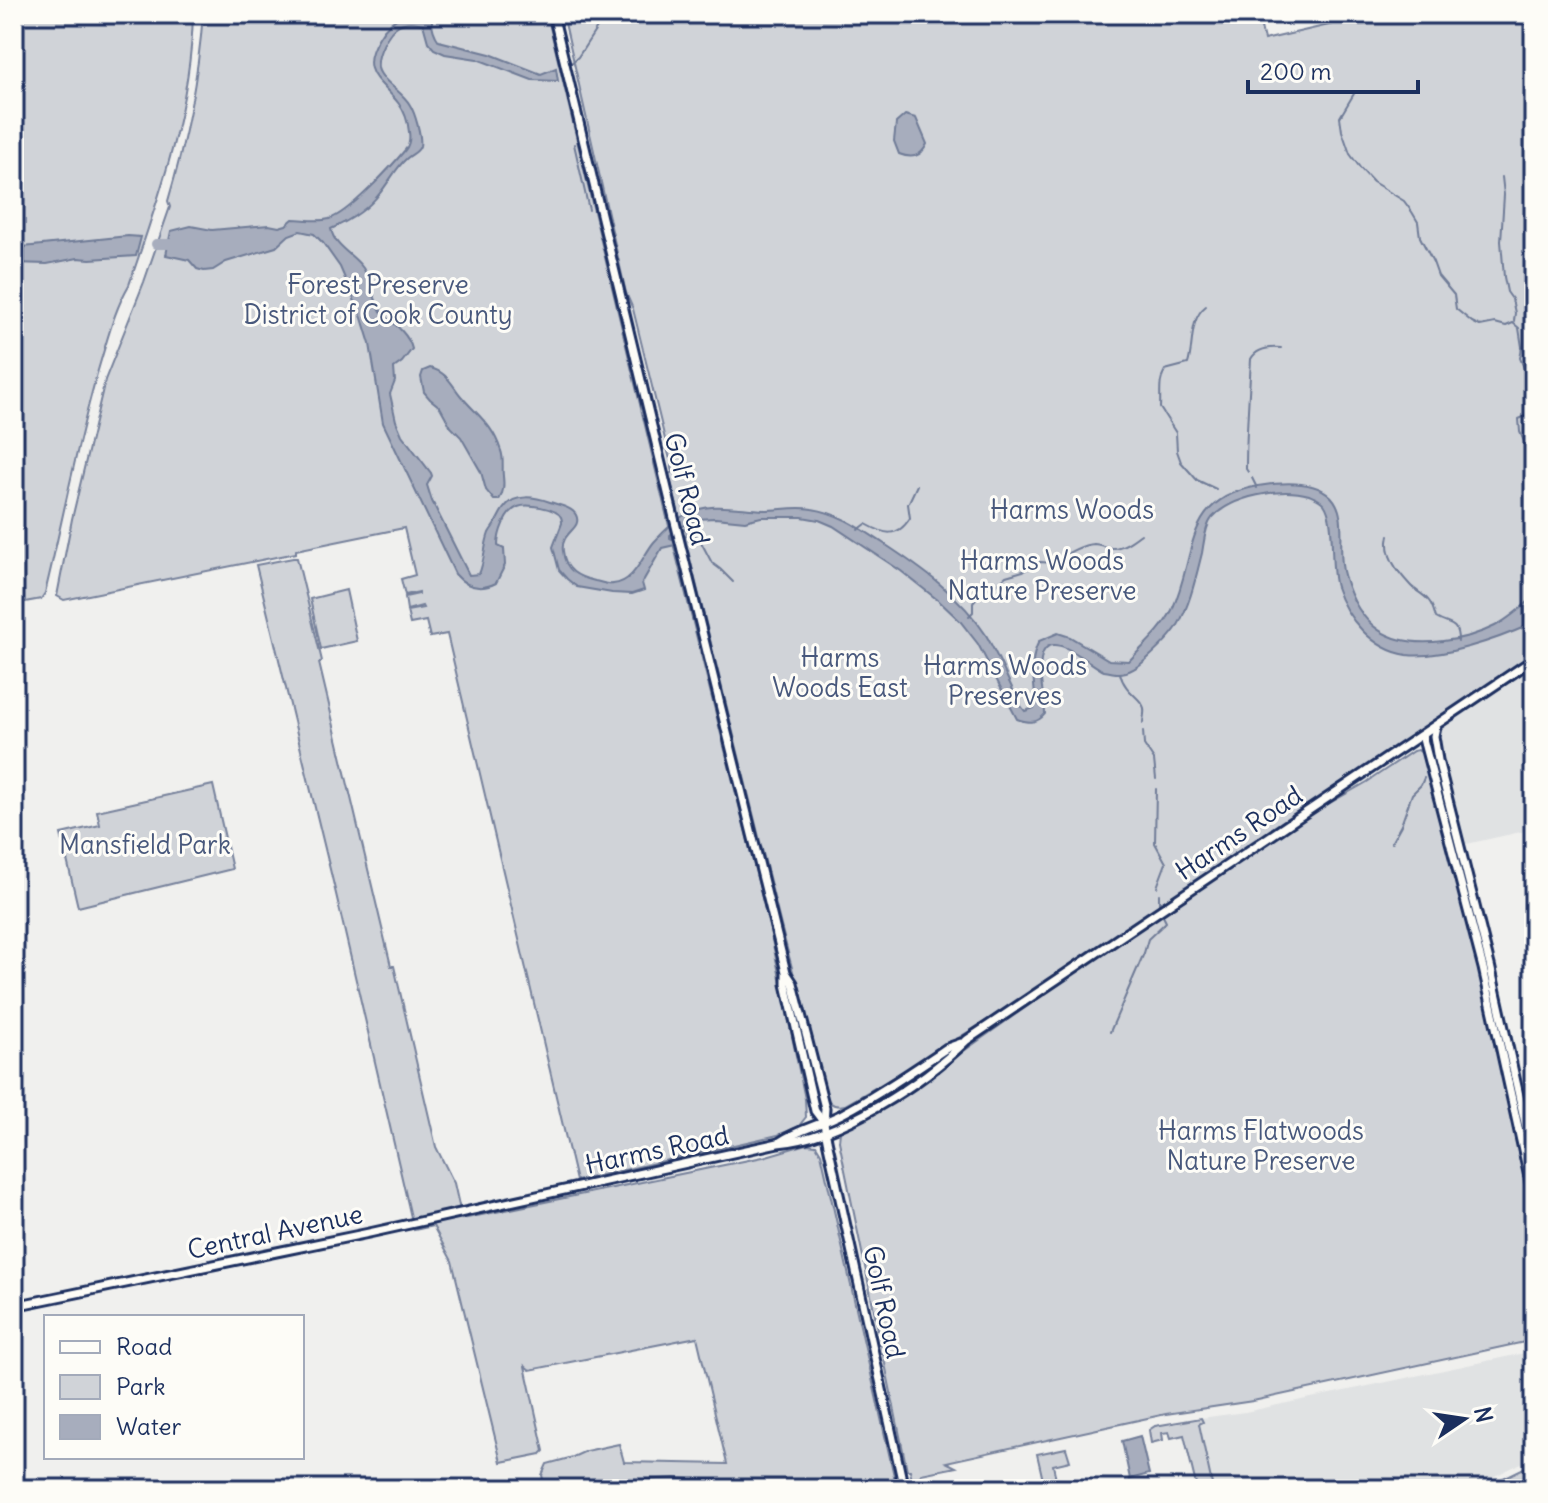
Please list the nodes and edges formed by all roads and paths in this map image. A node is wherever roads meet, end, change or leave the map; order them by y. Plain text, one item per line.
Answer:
1 (553, 14) edge
2 (1534, 659) edge
3 (1436, 726) junction
4 (1422, 735) junction
5 (1438, 760) junction
6 (825, 1127) junction
7 (1534, 1163) edge
8 (544, 1195) joint
9 (1534, 1200) edge
10 (14, 1306) edge
11 (904, 1489) edge

1 - 6 main road, Golf Road
2 - 3 main road, Harms Road
3 - 4 main road, Harms Road
3 - 5 main road
4 - 5 main road
4 - 6 main road, Harms Road
4 - 9 main road
5 - 7 main road
6 - 8 main road, Harms Road
6 - 11 main road, Golf Road
8 - 10 main road, Central Avenue

